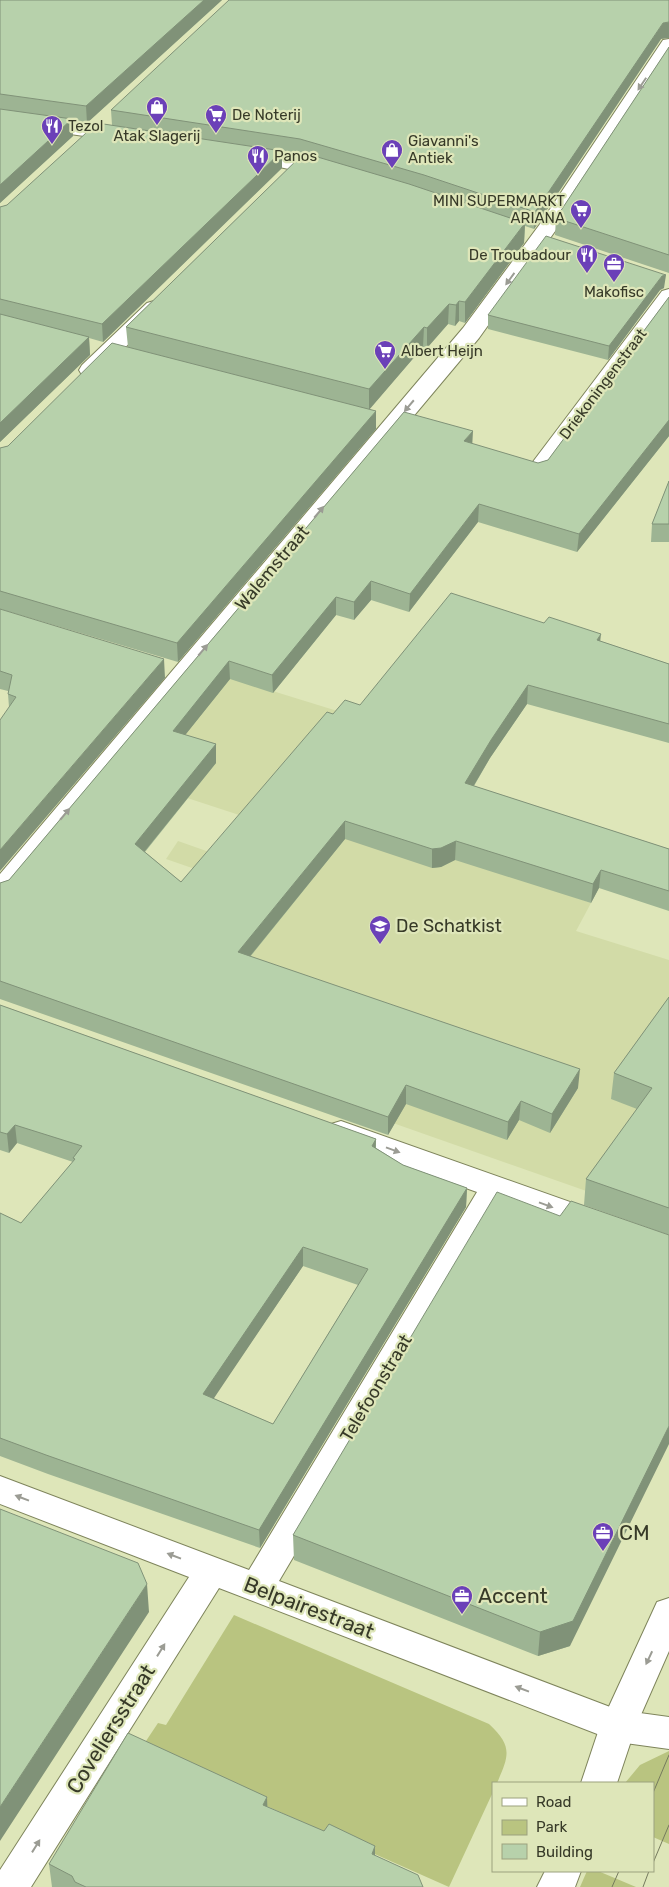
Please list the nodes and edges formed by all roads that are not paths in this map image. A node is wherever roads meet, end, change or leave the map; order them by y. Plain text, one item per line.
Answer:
1 (669, 44) edge
2 (110, 115) dead end
3 (0, 118) edge
4 (84, 138) junction
5 (143, 139) edge
6 (229, 152) edge
7 (352, 179) edge
8 (529, 236) junction
9 (561, 246) edge
10 (666, 285) edge
11 (165, 296) edge
12 (100, 349) junction
13 (136, 358) edge
14 (75, 384) edge
15 (368, 419) edge
16 (392, 425) junction
17 (537, 472) edge
18 (0, 892) edge
19 (320, 1124) edge
20 (496, 1187) junction
21 (669, 1249) edge
22 (0, 1490) edge
23 (211, 1571) junction
24 (256, 1589) junction
25 (669, 1613) edge
26 (618, 1726) junction
27 (669, 1733) edge
28 (600, 1782) edge
29 (563, 1872) edge
30 (10, 1887) edge
31 (556, 1887) edge

1 -> 8 street, Walemstraat
2 - 4 street
3 - 4 street
4 - 5 street
6 - 7 street
8 - 9 street
8 -> 16 street, Walemstraat
10 - 17 street, Driekoningenstraat
11 - 12 street
12 - 13 street
12 - 14 street
15 - 16 street
18 -> 16 street, Walemstraat
19 -> 20 street
20 -> 21 street
20 - 24 street, Telefoonstraat
23 -> 22 street, Belpairestraat
23 - 24 street, Belpairestraat
30 -> 23 street, Coveliersstraat
26 -> 24 street, Belpairestraat
25 -> 26 street
26 - 27 street, Belpairestraat
26 - 28 street
29 - 31 street

